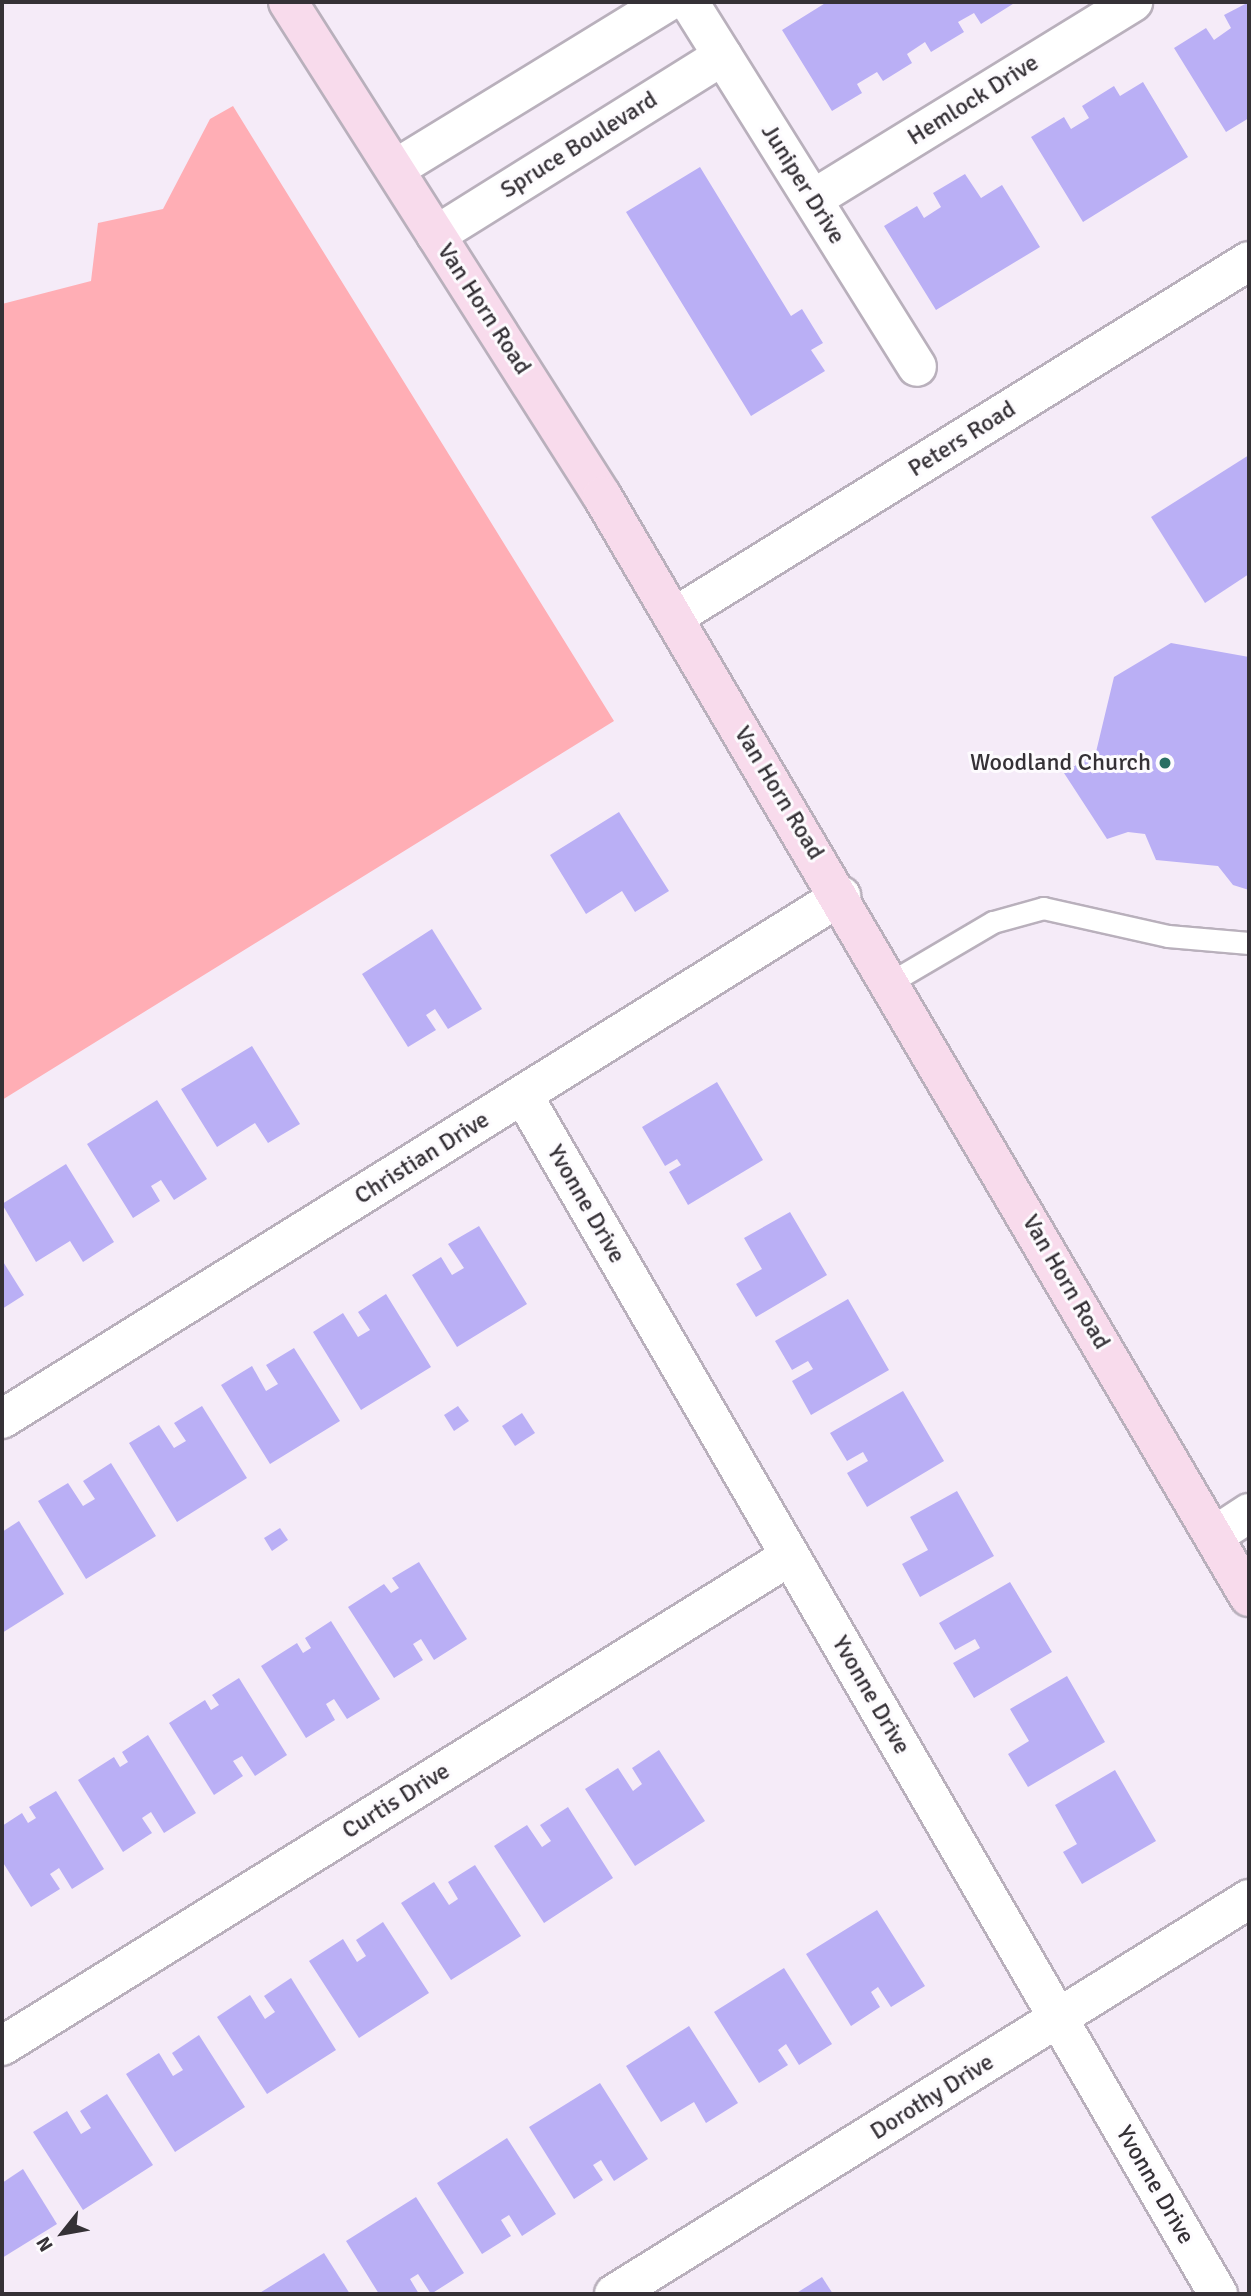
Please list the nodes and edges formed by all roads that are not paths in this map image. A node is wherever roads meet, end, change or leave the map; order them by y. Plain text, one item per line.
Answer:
1 (288, 2) edge
2 (667, 2) edge
3 (689, 2) edge
4 (1133, 2) edge
5 (723, 56) junction
6 (395, 169) junction
7 (813, 199) junction
8 (436, 235) junction
9 (1249, 261) edge
10 (917, 367) dead end
11 (674, 617) junction
12 (841, 896) junction
13 (1249, 943) edge
14 (891, 982) junction
15 (523, 1096) junction
16 (2, 1419) edge
17 (1249, 1513) edge
18 (1214, 1536) junction
19 (790, 1556) junction
20 (1249, 1597) edge
21 (1249, 1899) edge
22 (1058, 2018) junction
23 (2, 2046) edge
24 (614, 2294) edge
25 (1218, 2294) edge

1 - 6 main road, Van Horn Road
2 - 6 street
3 - 5 street, Juniper Drive
4 - 7 street, Hemlock Drive
5 - 7 street, Juniper Drive
5 - 8 street, Spruce Boulevard
6 - 8 main road, Van Horn Road
7 - 10 street, Juniper Drive
8 - 11 main road, Van Horn Road
9 - 11 street, Peters Road
11 - 12 main road, Van Horn Road
12 - 14 main road, Van Horn Road
12 - 15 street, Christian Drive
13 - 14 lane
14 - 18 main road, Van Horn Road
15 - 16 street, Christian Drive
15 - 19 street, Yvonne Drive
17 - 18 street
18 - 20 main road, Van Horn Road
19 - 22 street, Yvonne Drive
19 - 23 street, Curtis Drive
21 - 22 street, Dorothy Drive
22 - 24 street, Dorothy Drive
22 - 25 street, Yvonne Drive

